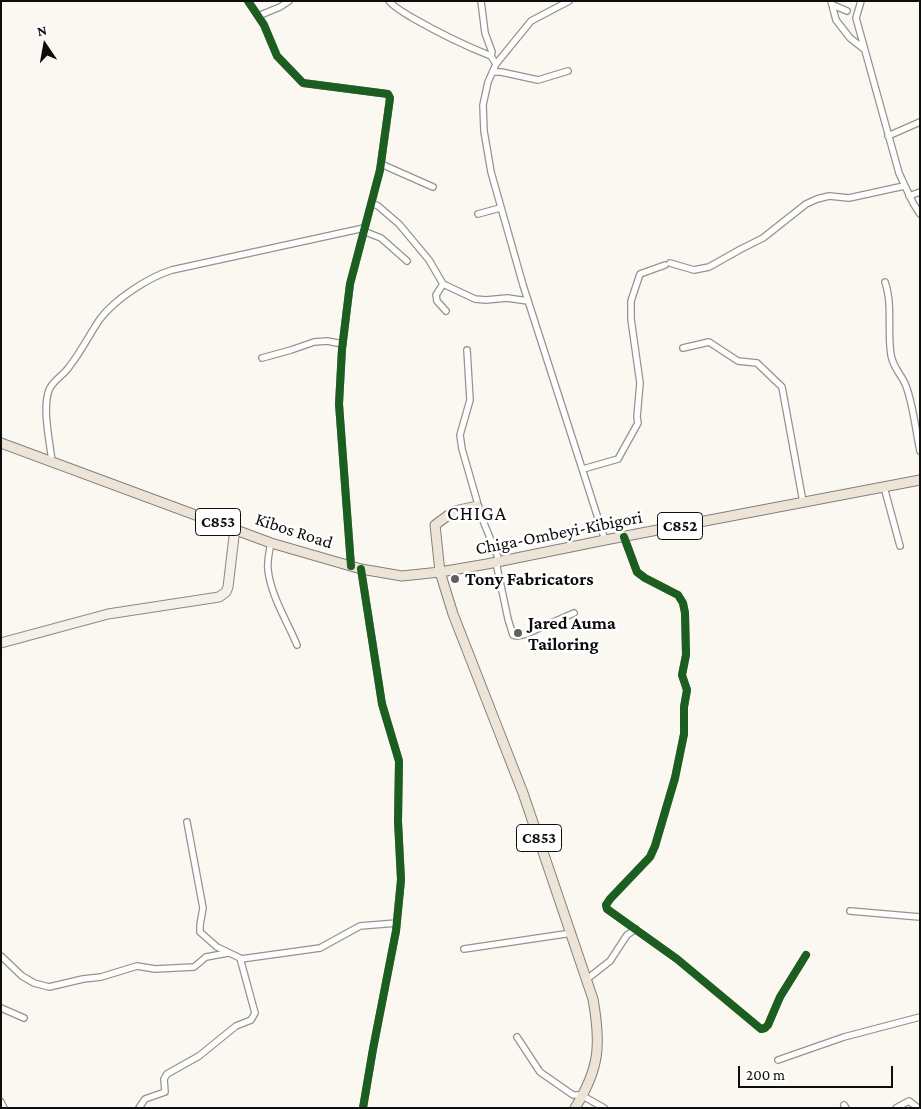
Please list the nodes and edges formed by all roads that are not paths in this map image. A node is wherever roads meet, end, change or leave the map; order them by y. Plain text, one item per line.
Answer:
1 (248, 1) edge
2 (289, 1) edge
3 (389, 1) edge
4 (481, 1) edge
5 (569, 1) edge
6 (861, 1) edge
7 (832, 3) edge
8 (847, 11) dead end
9 (258, 16) junction
10 (864, 50) junction
11 (491, 56) junction
12 (496, 64) junction
13 (568, 71) dead end
14 (494, 72) junction
15 (920, 122) edge
16 (888, 136) junction
17 (381, 164) junction
18 (904, 186) junction
19 (434, 187) dead end
20 (920, 192) edge
21 (909, 196) junction
22 (372, 203) junction
23 (500, 208) junction
24 (478, 214) dead end
25 (920, 214) edge
26 (364, 230) junction
27 (407, 261) dead end
28 (885, 282) dead end
29 (443, 284) junction
30 (528, 302) junction
31 (446, 311) dead end
32 (342, 344) junction
33 (683, 348) dead end
34 (467, 350) dead end
35 (262, 358) dead end
36 (1, 443) edge
37 (920, 451) edge
38 (52, 462) junction
39 (583, 469) junction
40 (920, 480) edge
41 (884, 487) junction
42 (802, 502) junction
43 (476, 506) junction
44 (235, 528) junction
45 (624, 536) junction
46 (605, 540) junction
47 (271, 543) junction
48 (900, 546) dead end
49 (498, 562) junction
50 (351, 566) junction
51 (361, 569) junction
52 (440, 572) junction
53 (574, 613) dead end
54 (1, 643) edge
55 (297, 645) dead end
56 (187, 822) dead end
57 (850, 911) dead end
58 (920, 917) edge
59 (397, 923) junction
60 (636, 929) junction
61 (572, 933) junction
62 (464, 949) dead end
63 (228, 953) junction
64 (806, 955) dead end
65 (1, 956) edge
66 (241, 959) junction
67 (587, 979) junction
68 (1, 1008) edge
69 (920, 1017) edge
70 (24, 1018) dead end
71 (517, 1037) dead end
72 (778, 1060) dead end
73 (582, 1097) junction
74 (1, 1102) edge
75 (4, 1108) edge
76 (139, 1108) edge
77 (363, 1108) edge
78 (574, 1108) edge
79 (604, 1108) edge
80 (896, 1108) edge
81 (918, 1108) edge

1 - 9 street
2 - 9 street
3 - 11 street
4 - 11 street
5 - 12 street
6 - 10 street
7 - 8 street
7 - 10 street
9 - 17 street
10 - 16 street
11 - 12 street
12 - 14 street
13 - 14 street
14 - 23 street
15 - 16 street
16 - 18 street
17 - 19 street
17 - 22 street
18 - 21 street
18 - 39 street
20 - 21 street
21 - 25 street
22 - 26 street
22 - 29 street
23 - 24 street
23 - 30 street
26 - 27 street
26 - 32 street
26 - 38 street
28 - 37 street
29 - 30 street
29 - 31 street
30 - 39 street
32 - 35 street
32 - 50 street
33 - 42 street
34 - 43 street
36 - 38 main road, Kibos Road / C853
38 - 44 main road, Kibos Road / C853
39 - 46 street
40 - 41 main road, Chiga-Ombeyi-Kibigori / C852
41 - 42 main road, Chiga-Ombeyi-Kibigori / C852
41 - 48 street
42 - 45 main road, Chiga-Ombeyi-Kibigori / C852
43 - 49 street
43 - 52 main road
44 - 47 main road, Kibos Road / C853
44 - 54 street
45 - 46 main road, Chiga-Ombeyi-Kibigori / C852
45 - 60 street
46 - 49 main road, Chiga-Ombeyi-Kibigori / C852
47 - 50 main road, Kibos Road / C853
47 - 55 street
49 - 52 main road, Chiga-Ombeyi-Kibigori / C852
49 - 53 street
50 - 51 main road, Kibos Road / C853
51 - 52 main road, Kibos Road / C853
51 - 59 street
52 - 61 main road, C853
56 - 63 street
57 - 58 street
59 - 66 street
59 - 77 street
60 - 64 street
60 - 67 street
61 - 62 street
61 - 67 main road, C853
63 - 65 street
63 - 66 street
66 - 76 street
67 - 73 main road, C853
68 - 70 street
69 - 72 street
71 - 73 street
73 - 78 main road, C853
73 - 79 street
74 - 75 street
80 - 81 street

